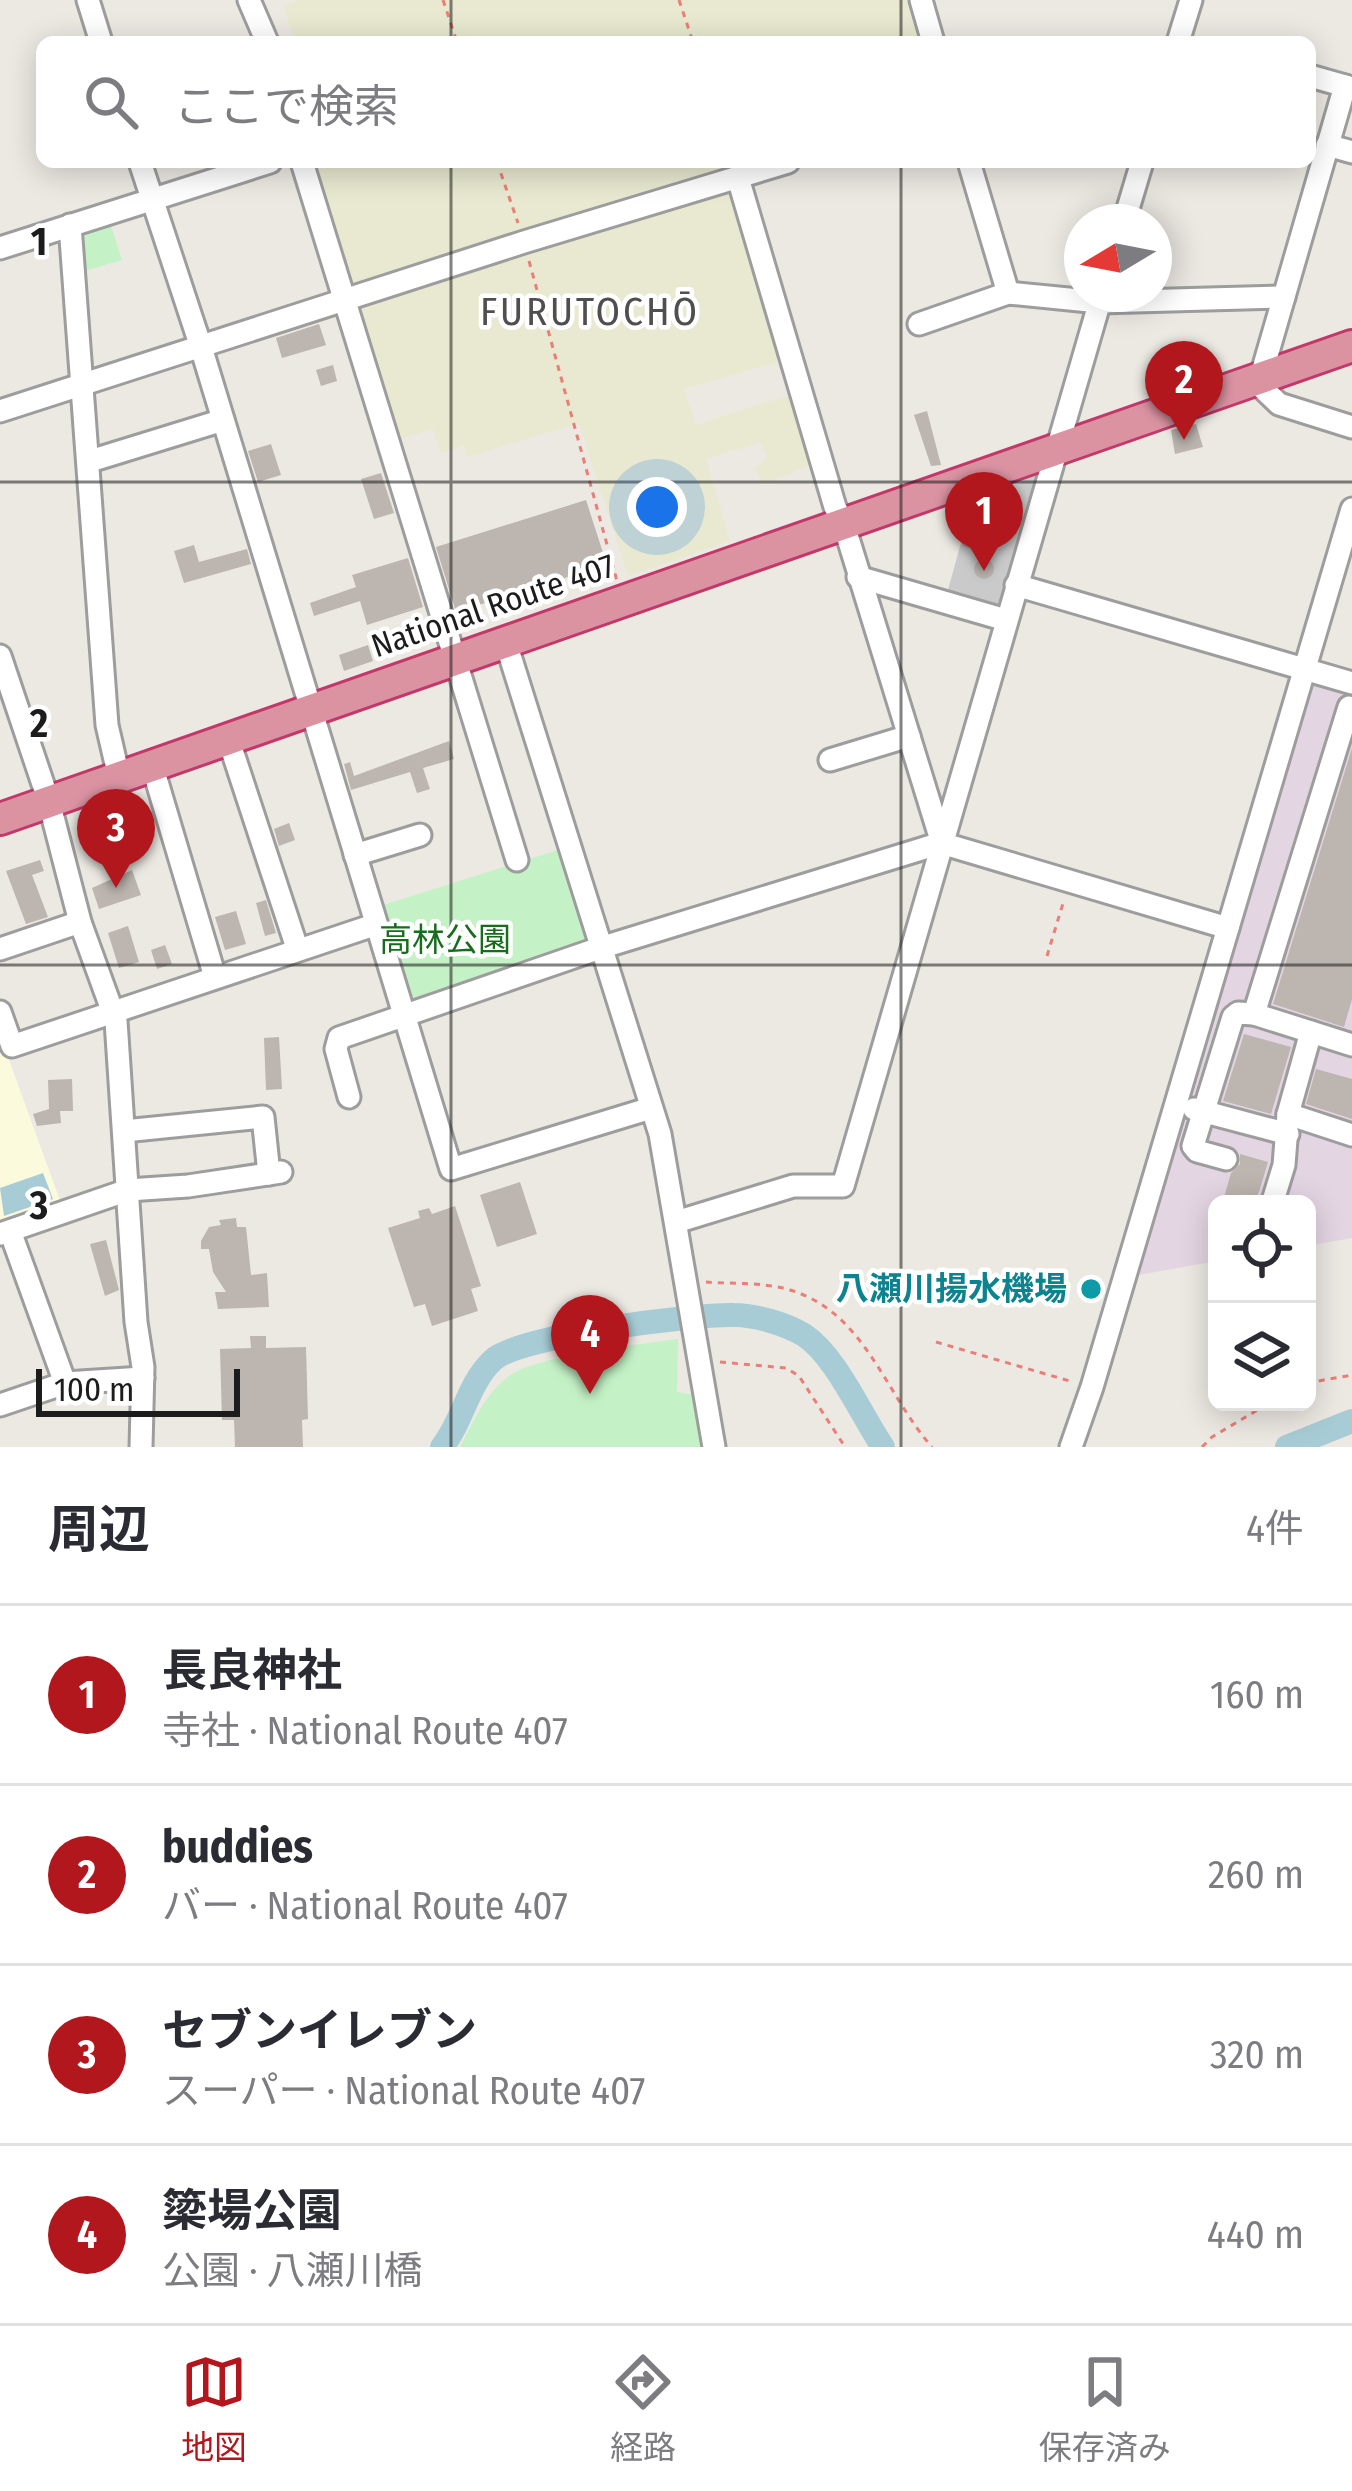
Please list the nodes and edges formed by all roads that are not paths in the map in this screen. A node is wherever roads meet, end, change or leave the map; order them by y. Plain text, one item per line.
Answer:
1 (88, 0) edge
2 (249, 0) edge
3 (921, 0) edge
4 (1190, 0) edge
5 (99, 36) edge
6 (264, 36) edge
7 (931, 36) edge
8 (1180, 36) edge
9 (1316, 78) edge
10 (1348, 87) edge
11 (1328, 145) junction
12 (1352, 152) edge
13 (142, 168) edge
14 (251, 168) edge
15 (304, 168) edge
16 (769, 168) edge
17 (971, 168) edge
18 (1140, 168) edge
19 (738, 178) junction
20 (152, 199) junction
21 (1129, 204) edge
22 (70, 225) junction
23 (0, 248) edge
24 (1007, 293) junction
25 (1064, 296) edge
26 (1284, 297) junction
27 (1172, 298) edge
28 (343, 302) junction
29 (1097, 312) edge
30 (919, 324) dead end
31 (1352, 346) edge
32 (201, 347) junction
33 (1257, 378) junction
34 (84, 384) junction
35 (0, 411) edge
36 (223, 420) junction
37 (1352, 427) edge
38 (1057, 446) junction
39 (90, 461) junction
40 (1352, 509) edge
41 (843, 522) junction
42 (858, 577) junction
43 (1016, 585) junction
44 (1006, 620) junction
45 (506, 640) junction
46 (0, 656) edge
47 (453, 658) junction
48 (1304, 669) junction
49 (1352, 683) edge
50 (6, 693) edge
51 (1352, 708) edge
52 (310, 709) junction
53 (909, 736) junction
54 (229, 738) junction
55 (830, 760) dead end
56 (152, 765) junction
57 (119, 777) junction
58 (49, 802) junction
59 (0, 819) edge
60 (420, 835) dead end
61 (941, 843) junction
62 (355, 855) junction
63 (517, 860) dead end
64 (80, 922) junction
65 (374, 925) junction
66 (1228, 928) junction
67 (297, 948) junction
68 (600, 948) junction
69 (0, 949) edge
70 (215, 977) junction
71 (0, 1012) edge
72 (113, 1012) junction
73 (1254, 1014) junction
74 (402, 1015) junction
75 (1311, 1033) junction
76 (1352, 1046) edge
77 (349, 1097) dead end
78 (1176, 1104) junction
79 (650, 1108) junction
80 (1202, 1112) junction
81 (1288, 1124) junction
82 (124, 1130) junction
83 (1352, 1135) edge
84 (1226, 1160) dead end
85 (128, 1190) junction
86 (1275, 1195) edge
87 (676, 1222) junction
88 (5, 1233) edge
89 (143, 1378) junction
90 (64, 1383) junction
91 (0, 1405) edge
92 (141, 1447) edge
93 (714, 1447) edge
94 (1071, 1447) edge

1 - 5 street
2 - 6 street
3 - 7 street
4 - 8 street
9 - 10 street
10 - 11 street
11 - 12 street
11 - 26 street
13 - 20 street
14 - 20 street
15 - 28 street
16 - 19 street
17 - 24 street
18 - 21 street
19 - 28 street
19 - 41 street
20 - 22 street
20 - 32 street
22 - 23 street
22 - 34 street
24 - 25 street
24 - 30 street
26 - 27 street
26 - 33 street
28 - 32 street
28 - 47 street
29 - 38 street
31 - 33 highway, National Route 407
32 - 34 street
32 - 36 street
33 - 37 street
33 - 38 highway, National Route 407
34 - 35 street
34 - 39 street
36 - 39 street
36 - 52 street
38 - 41 highway, National Route 407
38 - 43 street
39 - 57 street
40 - 48 street
41 - 42 street
41 - 45 highway, National Route 407
42 - 44 street
42 - 53 street
43 - 44 street
43 - 48 street
44 - 61 street
45 - 47 highway, National Route 407
45 - 68 street
46 - 50 street
47 - 52 highway, National Route 407
47 - 63 street
48 - 49 street
48 - 66 street
50 - 58 street
51 - 73 street
52 - 54 highway, National Route 407
52 - 62 street
53 - 55 street
53 - 61 street
54 - 56 highway, National Route 407
54 - 67 street
56 - 57 highway, National Route 407
56 - 70 street
57 - 58 highway, National Route 407
58 - 59 highway, National Route 407
58 - 64 street
60 - 62 street
61 - 66 street
61 - 68 street
61 - 87 street
62 - 65 street
64 - 69 street
64 - 72 street
65 - 67 street
65 - 74 street
66 - 78 street
67 - 70 street
68 - 74 street
68 - 79 street
70 - 72 street
71 - 72 street
72 - 82 street
73 - 75 street
73 - 80 street
74 - 77 street
74 - 79 street
75 - 76 street
75 - 81 street
78 - 80 street
78 - 94 street
79 - 87 street
80 - 81 street
80 - 84 street
81 - 83 street
81 - 86 street
82 - 85 street
82 - 85 street
85 - 88 street
85 - 89 street
87 - 93 street
88 - 90 street
89 - 90 street
89 - 92 street
90 - 91 street

